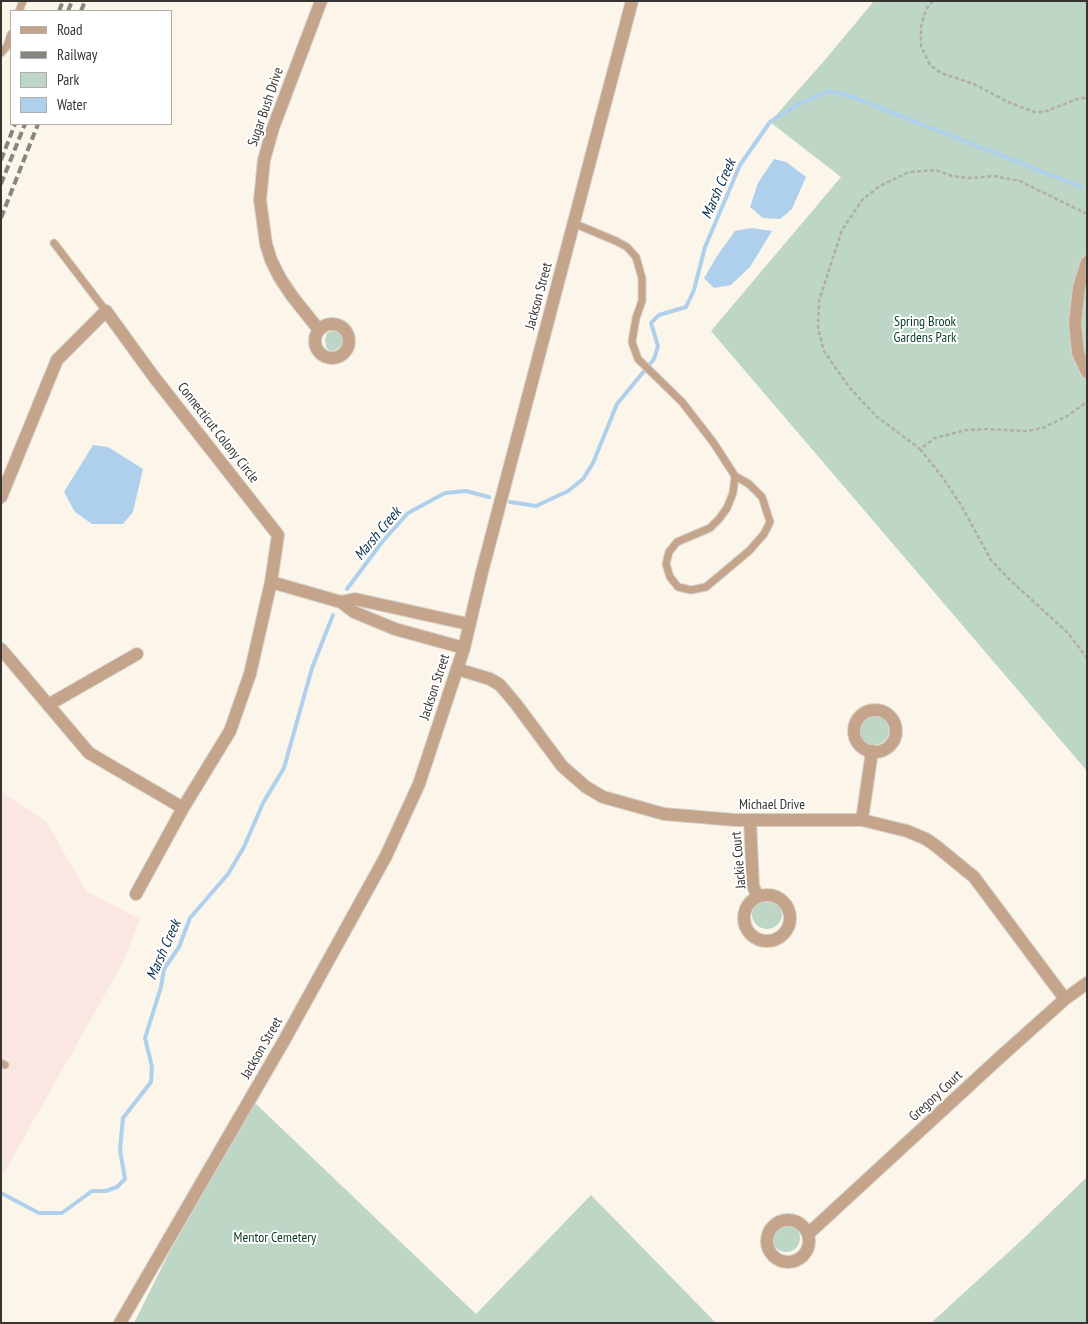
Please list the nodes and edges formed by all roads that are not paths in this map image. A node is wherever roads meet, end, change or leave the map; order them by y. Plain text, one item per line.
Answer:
1 (321, 1) edge
2 (632, 1) edge
3 (10, 37) edge
4 (1, 53) edge
5 (573, 223) junction
6 (54, 243) dead end
7 (1087, 262) edge
8 (106, 311) junction
9 (319, 330) dead end
10 (1087, 372) edge
11 (735, 476) junction
12 (1, 497) edge
13 (271, 582) junction
14 (341, 602) junction
15 (468, 624) junction
16 (464, 648) junction
17 (1, 649) edge
18 (137, 654) dead end
19 (458, 668) junction
20 (48, 705) junction
21 (872, 752) dead end
22 (183, 808) junction
23 (750, 820) junction
24 (862, 820) junction
25 (136, 894) dead end
26 (758, 897) dead end
27 (1087, 983) edge
28 (1065, 999) junction
29 (808, 1234) dead end
30 (120, 1323) edge

1 - 9 street, Sugar Bush Drive
2 - 5 street, Jackson Street
3 - 4 lane
5 - 11 lane
5 - 15 street, Jackson Street
6 - 8 lane, Connecticut Colony Circle
7 - 10 street
8 - 12 street
8 - 13 street, Connecticut Colony Circle
11 - 11 lane
13 - 14 street
13 - 22 street, Connecticut Colony Circle
14 - 15 street
14 - 16 street
15 - 16 street, Jackson Street
16 - 19 street, Jackson Street
17 - 20 street
18 - 20 street
19 - 23 street, Michael Drive
19 - 30 street, Jackson Street
20 - 22 street
21 - 24 street
22 - 25 street, Connecticut Colony Circle
23 - 24 street, Michael Drive
23 - 26 street, Jackie Court
24 - 28 street, Michael Drive
27 - 28 street, Gregory Court
28 - 29 street, Gregory Court

